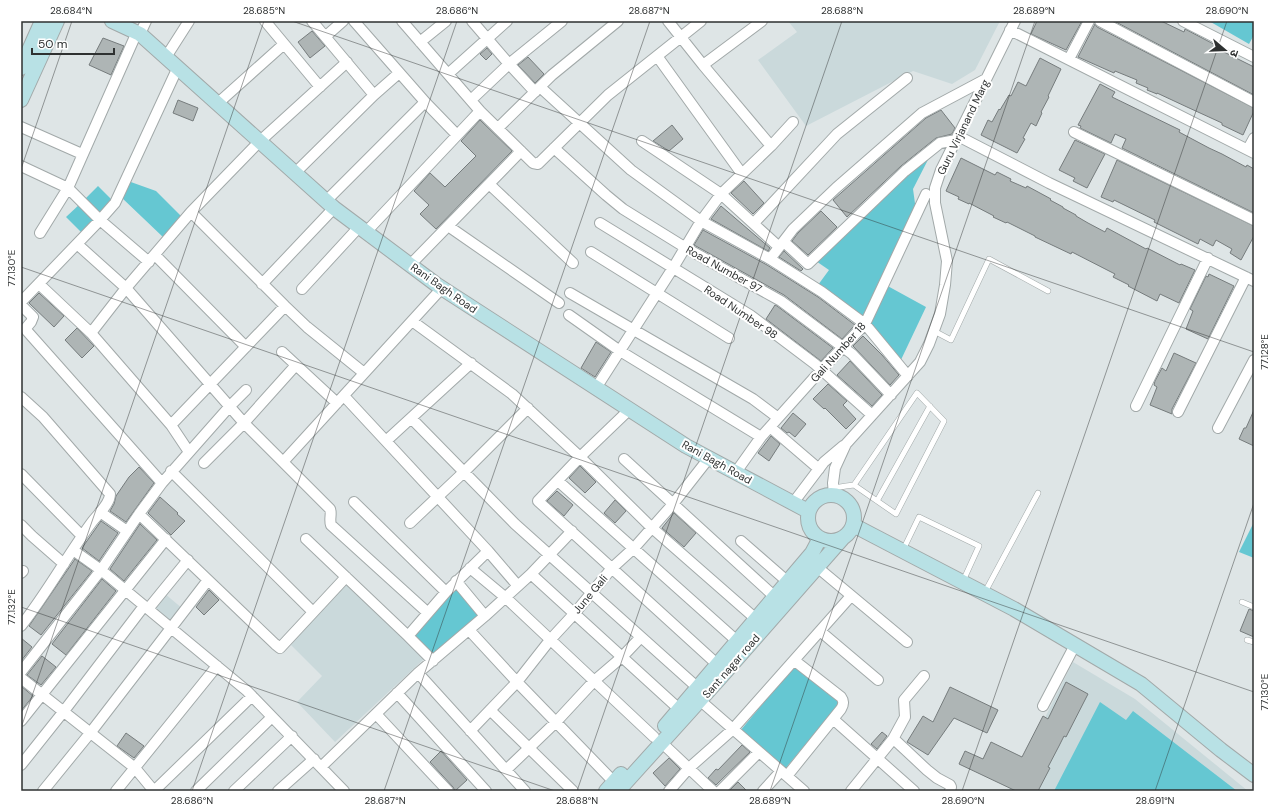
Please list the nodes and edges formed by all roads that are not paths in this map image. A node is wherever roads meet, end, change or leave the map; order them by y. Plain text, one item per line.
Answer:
1 (42, 21) edge
2 (57, 21) edge
3 (112, 21) edge
4 (189, 21) edge
5 (265, 21) edge
6 (312, 21) edge
7 (343, 21) edge
8 (354, 21) edge
9 (402, 21) edge
10 (446, 21) edge
11 (472, 21) edge
12 (507, 21) edge
13 (562, 21) edge
14 (618, 21) edge
15 (668, 21) edge
16 (701, 21) edge
17 (762, 21) edge
18 (1089, 21) edge
19 (1100, 21) edge
20 (1183, 21) edge
21 (1013, 25) edge
22 (141, 29) edge
23 (326, 36) junction
24 (681, 37) junction
25 (487, 38) junction
26 (420, 42) junction
27 (284, 44) junction
28 (657, 56) junction
29 (166, 57) junction
30 (1254, 57) edge
31 (1069, 59) junction
32 (347, 62) junction
33 (509, 64) junction
34 (703, 66) junction
35 (21, 68) edge
36 (178, 68) junction
37 (399, 72) junction
38 (448, 74) junction
39 (907, 78) dead end
40 (986, 79) junction
41 (320, 87) junction
42 (537, 89) junction
43 (374, 95) junction
44 (21, 100) edge
45 (471, 100) junction
46 (425, 102) junction
47 (1254, 102) edge
48 (217, 104) junction
49 (480, 111) junction
50 (793, 122) dead end
51 (579, 123) junction
52 (21, 127) edge
53 (498, 128) junction
54 (1074, 132) dead end
55 (457, 136) junction
56 (957, 138) junction
57 (1254, 138) edge
58 (642, 141) dead end
59 (259, 142) junction
60 (771, 146) junction
61 (554, 148) junction
62 (521, 151) junction
63 (1251, 151) edge
64 (82, 154) junction
65 (21, 166) edge
66 (295, 173) junction
67 (742, 174) junction
68 (489, 184) junction
69 (68, 188) junction
70 (721, 194) junction
71 (926, 194) dead end
72 (330, 205) junction
73 (191, 212) junction
74 (100, 220) junction
75 (1254, 220) edge
76 (701, 221) junction
77 (754, 223) junction
78 (600, 224) dead end
79 (448, 226) junction
80 (362, 229) junction
81 (40, 233) dead end
82 (77, 244) junction
83 (781, 244) junction
84 (686, 248) junction
85 (592, 252) dead end
86 (152, 258) junction
87 (1208, 258) junction
88 (770, 259) junction
89 (573, 263) dead end
90 (410, 265) junction
91 (673, 268) junction
92 (1250, 279) edge
93 (39, 284) junction
94 (262, 284) junction
95 (126, 288) junction
96 (442, 288) junction
97 (302, 289) dead end
98 (1048, 291) dead end
99 (570, 293) dead end
100 (657, 293) junction
101 (21, 302) edge
102 (559, 303) dead end
103 (21, 305) edge
104 (285, 306) junction
105 (569, 315) dead end
106 (412, 321) junction
107 (865, 324) junction
108 (632, 330) junction
109 (934, 331) junction
110 (91, 333) junction
111 (729, 338) dead end
112 (246, 347) junction
113 (842, 347) junction
114 (620, 351) junction
115 (282, 352) dead end
116 (1254, 360) edge
117 (471, 363) junction
118 (296, 365) junction
119 (822, 370) junction
120 (364, 373) junction
121 (908, 376) junction
122 (210, 384) junction
123 (596, 388) junction
124 (246, 390) dead end
125 (891, 395) junction
126 (21, 397) edge
127 (340, 399) junction
128 (230, 406) junction
129 (930, 406) junction
130 (1136, 406) dead end
131 (528, 408) junction
132 (630, 409) junction
133 (1178, 412) dead end
134 (872, 415) junction
135 (778, 417) junction
136 (411, 418) junction
137 (244, 423) junction
138 (171, 425) junction
139 (770, 427) junction
140 (1218, 428) dead end
141 (761, 437) junction
142 (386, 441) junction
143 (846, 444) junction
144 (189, 452) junction
145 (580, 457) junction
146 (709, 458) junction
147 (624, 459) dead end
148 (283, 462) junction
149 (204, 463) dead end
150 (819, 469) junction
151 (171, 471) junction
152 (464, 472) junction
153 (736, 472) junction
154 (21, 474) edge
155 (558, 481) junction
156 (162, 483) junction
157 (854, 485) junction
158 (834, 492) junction
159 (1038, 493) dead end
160 (438, 497) junction
161 (877, 501) junction
162 (354, 502) dead end
163 (793, 503) junction
164 (673, 504) junction
165 (808, 511) junction
166 (100, 512) junction
167 (139, 514) junction
168 (410, 523) dead end
169 (21, 525) edge
170 (853, 525) junction
171 (652, 527) junction
172 (127, 531) junction
173 (572, 531) junction
174 (82, 536) junction
175 (820, 538) junction
176 (842, 538) junction
177 (166, 539) junction
178 (306, 539) dead end
179 (741, 541) dead end
180 (634, 548) junction
181 (73, 550) junction
182 (488, 551) junction
183 (903, 551) junction
184 (549, 555) junction
185 (188, 560) junction
186 (64, 564) junction
187 (470, 568) junction
188 (612, 568) junction
189 (817, 568) junction
190 (101, 570) junction
191 (531, 574) junction
192 (346, 577) junction
193 (208, 580) junction
194 (456, 581) junction
195 (788, 582) junction
196 (963, 582) junction
197 (518, 586) junction
198 (125, 590) junction
199 (446, 592) junction
200 (591, 592) junction
201 (984, 593) junction
202 (852, 596) junction
203 (776, 597) junction
204 (506, 598) junction
205 (1242, 602) dead end
206 (1254, 607) edge
207 (146, 608) junction
208 (313, 612) junction
209 (428, 613) junction
210 (574, 614) junction
211 (485, 616) junction
212 (756, 619) junction
213 (21, 626) edge
214 (171, 628) junction
215 (469, 630) junction
216 (820, 631) junction
217 (408, 636) junction
218 (641, 637) junction
219 (550, 640) junction
220 (1247, 640) dead end
221 (737, 641) junction
222 (906, 642) dead end
223 (1254, 642) edge
224 (1075, 645) junction
225 (622, 657) junction
226 (433, 661) junction
227 (795, 661) junction
228 (718, 665) junction
229 (217, 666) junction
230 (21, 672) edge
231 (418, 673) junction
232 (924, 676) dead end
233 (21, 678) edge
234 (878, 680) dead end
235 (594, 681) junction
236 (517, 682) junction
237 (397, 693) junction
238 (697, 694) junction
239 (43, 695) junction
240 (252, 696) junction
241 (1043, 706) dead end
242 (680, 709) junction
243 (490, 710) junction
244 (64, 711) junction
245 (376, 714) junction
246 (272, 717) junction
247 (833, 719) junction
248 (21, 721) edge
249 (556, 722) junction
250 (732, 730) junction
251 (470, 731) junction
252 (91, 732) junction
253 (292, 736) junction
254 (658, 740) junction
255 (893, 740) junction
256 (529, 748) junction
257 (759, 752) junction
258 (877, 758) junction
259 (314, 759) junction
260 (21, 765) edge
261 (321, 767) junction
262 (135, 768) junction
263 (689, 768) junction
264 (506, 770) junction
265 (784, 774) junction
266 (1254, 775) edge
267 (616, 789) edge
268 (444, 790) edge
269 (484, 790) edge
270 (43, 791) edge
271 (116, 791) edge
272 (154, 791) edge
273 (196, 791) edge
274 (234, 791) edge
275 (278, 791) edge
276 (344, 791) edge
277 (525, 791) edge
278 (573, 791) edge
279 (669, 791) edge
280 (713, 791) edge
281 (720, 791) edge
282 (763, 791) edge
283 (804, 791) edge
284 (851, 791) edge
285 (914, 791) edge
286 (950, 791) edge

1 - 35 street
2 - 44 street
3 - 22 street, Rani Bagh Road
4 - 29 street
5 - 27 street
6 - 23 street
7 - 23 street
8 - 37 street
9 - 26 street
10 - 26 street
11 - 25 street
12 - 25 street
13 - 33 street
14 - 42 street
15 - 24 street
16 - 24 street
17 - 34 street
18 - 31 street
19 - 47 street
20 - 30 street
21 - 31 street
21 - 40 street, Guru Virjanand Marg
22 - 29 street, Rani Bagh Road
22 - 64 street
23 - 32 street
24 - 28 street
24 - 34 street
25 - 33 street
25 - 38 street
26 - 38 street
27 - 41 street
27 - 48 street
28 - 51 street
28 - 67 street
29 - 36 street, Rani Bagh Road
31 - 63 street
32 - 41 street
32 - 43 street
33 - 42 street
33 - 45 street
34 - 60 street
36 - 48 street, Rani Bagh Road
36 - 74 street
37 - 43 street
37 - 46 street
38 - 45 street
39 - 77 street
40 - 56 street, Guru Virjanand Marg
40 - 83 street
41 - 59 street
42 - 51 street
42 - 53 street
43 - 66 street
45 - 49 street
46 - 55 street
46 - 72 street
48 - 59 street, Rani Bagh Road
49 - 53 street
49 - 55 street
50 - 60 street
51 - 61 street
51 - 76 street
52 - 64 street
53 - 62 street
54 - 75 street
55 - 80 street
56 - 83 street
56 - 87 street
56 - 109 street, Guru Virjanand Marg
57 - 63 street
58 - 70 street
59 - 66 street, Rani Bagh Road
59 - 73 street
60 - 67 street
61 - 62 street
61 - 84 street, Road Number 97
62 - 68 street
64 - 69 street
65 - 69 street
66 - 72 street, Rani Bagh Road
67 - 70 street
68 - 79 street
68 - 89 street
69 - 74 street
69 - 81 street
70 - 76 street
70 - 77 street
71 - 107 street, Gali Number 18
72 - 80 street, Rani Bagh Road
72 - 94 street
73 - 86 street
73 - 94 street
74 - 82 street
74 - 86 street
76 - 84 street
76 - 88 street
77 - 83 street
78 - 91 street, Road Number 98
79 - 90 street
79 - 102 street
80 - 90 street, Rani Bagh Road
80 - 97 street
82 - 93 street
82 - 95 street
83 - 88 street
84 - 91 street
84 - 113 street, Road Number 97
85 - 100 street
86 - 95 street
86 - 112 street
87 - 92 street
87 - 130 street
88 - 107 street
90 - 96 street, Rani Bagh Road
91 - 100 street
91 - 119 street, Road Number 98
92 - 133 street
93 - 101 street
93 - 110 street
94 - 104 street
95 - 110 street
95 - 122 street
96 - 106 street
96 - 123 street, Rani Bagh Road
98 - 109 lane
99 - 108 street
100 - 108 street
100 - 111 street
103 - 156 street
104 - 112 street
104 - 120 street
105 - 114 street
106 - 117 street
106 - 120 street
107 - 113 street, Gali Number 18
107 - 121 street
108 - 114 street
108 - 135 street
109 - 121 street, Guru Virjanand Marg
110 - 138 street
112 - 122 street
113 - 119 street, Gali Number 18
113 - 125 street, Road Number 97
114 - 123 street
114 - 141 street
115 - 118 street
116 - 140 street
117 - 131 street
117 - 136 street
118 - 127 street
118 - 137 street
119 - 134 street, Road Number 98
119 - 135 street, Gali Number 18
120 - 127 street
121 - 125 street, Guru Virjanand Marg
122 - 128 street
122 - 138 street
123 - 132 street, Rani Bagh Road
124 - 128 street
125 - 134 street, Guru Virjanand Marg
126 - 166 street
127 - 142 street
127 - 148 street
128 - 137 street
128 - 144 street
129 - 157 lane
129 - 161 lane
129 - 161 lane
131 - 145 street
131 - 152 street
132 - 145 street
132 - 146 street, Rani Bagh Road
134 - 143 street, Guru Virjanand Marg
135 - 139 street, Gali Number 18
136 - 142 street
136 - 152 street
137 - 148 street
137 - 149 street
138 - 144 street
139 - 141 street, Gali Number 18
139 - 150 street
141 - 153 street, Gali Number 18
142 - 160 street
143 - 150 street, Guru Virjanand Marg
143 - 158 street, Guru Virjanand Marg
144 - 151 street
145 - 155 street
145 - 171 street
146 - 153 street, Rani Bagh Road
146 - 164 street, June Gali
147 - 164 street
148 - 209 street
150 - 163 street, Guru Virjanand Marg
151 - 156 street
151 - 208 street
152 - 160 street
152 - 184 street
153 - 163 street, Rani Bagh Road
154 - 174 street
155 - 173 street
155 - 180 street
156 - 167 street
157 - 158 lane
157 - 161 lane
158 - 165 street
158 - 170 street
159 - 201 lane
160 - 168 street
160 - 182 street
162 - 199 street
163 - 165 street, Rani Bagh Road
164 - 171 street, June Gali
164 - 203 street
165 - 175 street
166 - 172 street
166 - 174 street
167 - 172 street
167 - 177 street
169 - 186 street
170 - 176 street
170 - 183 street
171 - 180 street, June Gali
171 - 212 street
172 - 190 street
173 - 184 street
173 - 188 street
174 - 181 street
175 - 176 street
175 - 195 street, Sant nagar road
176 - 189 street, Sant nagar road
177 - 185 street
177 - 198 street
178 - 192 street
179 - 195 street
180 - 188 street, June Gali
180 - 221 street
181 - 186 street
181 - 190 street
182 - 187 street
182 - 197 street
183 - 196 street
183 - 196 lane
184 - 191 street
184 - 200 street
185 - 193 street
185 - 207 street
186 - 213 street
187 - 194 street
187 - 204 street
188 - 200 street, June Gali
188 - 228 street
189 - 202 street
189 - 238 street, Sant nagar road
190 - 198 street
190 - 230 street
191 - 197 street
191 - 210 street
192 - 208 street
192 - 217 street
193 - 208 street
193 - 214 street
194 - 199 street
194 - 211 street
195 - 203 street, Sant nagar road
196 - 201 street
197 - 204 street
198 - 207 street
198 - 239 street
199 - 209 street
200 - 210 street, June Gali
200 - 218 street
201 - 224 street
202 - 216 street
202 - 222 street
203 - 212 street, Sant nagar road
204 - 211 street
204 - 219 street
205 - 206 lane
207 - 214 street
207 - 244 street
209 - 217 street
210 - 219 street, June Gali
210 - 225 street
211 - 215 street
212 - 221 street, Sant nagar road
214 - 229 street
214 - 252 street
215 - 226 street
215 - 236 street
216 - 227 street
216 - 234 street
217 - 226 street
218 - 225 street
218 - 238 street
219 - 235 street
219 - 236 street, June Gali
220 - 223 lane
221 - 228 street, Sant nagar road
224 - 241 street
224 - 266 street
225 - 235 street
225 - 242 street
226 - 231 street
227 - 247 street
227 - 250 street
228 - 238 street, Sant nagar road
229 - 240 street
229 - 262 street
231 - 237 street
231 - 251 street
232 - 255 street
233 - 239 street
235 - 249 street
235 - 254 street
236 - 243 street, June Gali
236 - 249 street
237 - 245 street
237 - 269 street
238 - 242 street, Sant nagar road
238 - 250 street
238 - 254 street, Sant nagar road
239 - 244 street
239 - 248 street
240 - 246 street
240 - 272 street
242 - 254 street, Sant nagar road
243 - 251 street, June Gali
243 - 256 street
244 - 252 street
244 - 260 street
245 - 261 street
245 - 268 street
246 - 253 street
246 - 273 street
247 - 258 street
247 - 265 street
249 - 256 street
249 - 267 street
250 - 257 street
250 - 263 street
251 - 264 street
252 - 262 street
252 - 270 street
253 - 259 street
253 - 274 street
254 - 263 street
254 - 267 street, Sant nagar road
255 - 258 street
255 - 286 street
256 - 264 street
256 - 278 street
257 - 265 street
257 - 281 street
258 - 284 street
258 - 285 street
259 - 261 street
259 - 275 street
261 - 276 street
262 - 271 street
262 - 272 street
263 - 279 street
263 - 280 street
264 - 277 street
265 - 282 street
265 - 283 street

